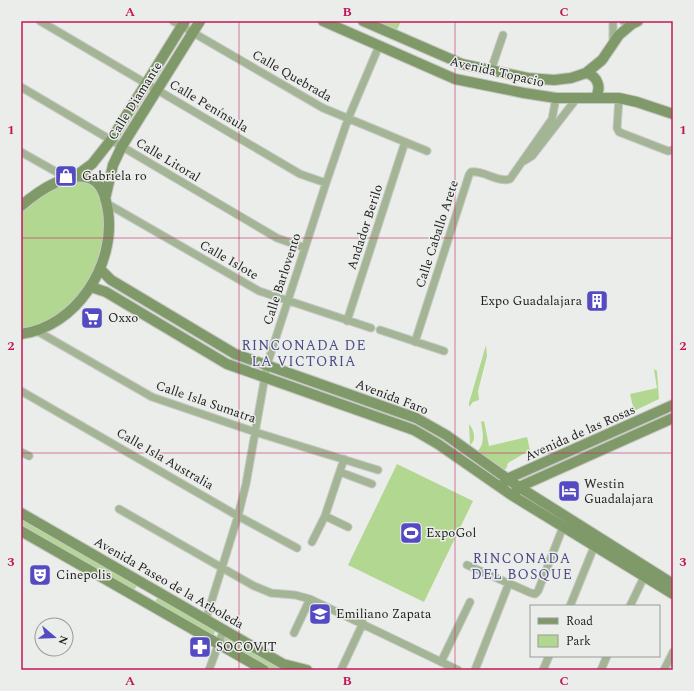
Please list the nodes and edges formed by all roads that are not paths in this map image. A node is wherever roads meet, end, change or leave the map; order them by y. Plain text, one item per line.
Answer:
1 (40, 21) edge
2 (200, 21) edge
3 (324, 21) edge
4 (363, 21) edge
5 (612, 21) edge
6 (631, 22) edge
7 (180, 23) edge
8 (193, 33) junction
9 (503, 35) dead end
10 (613, 42) junction
11 (379, 46) junction
12 (490, 70) junction
13 (586, 72) junction
14 (528, 78) junction
15 (146, 83) junction
16 (21, 87) edge
17 (157, 90) junction
18 (524, 93) junction
19 (556, 98) junction
20 (577, 98) junction
21 (595, 98) junction
22 (619, 98) junction
23 (673, 114) edge
24 (348, 119) junction
25 (112, 140) junction
26 (405, 142) junction
27 (122, 146) junction
28 (673, 150) edge
29 (427, 151) dead end
30 (21, 152) edge
31 (523, 161) junction
32 (70, 178) junction
33 (326, 183) junction
34 (106, 201) junction
35 (21, 206) edge
36 (305, 248) junction
37 (100, 269) junction
38 (91, 287) junction
39 (288, 301) junction
40 (347, 320) junction
41 (371, 328) dead end
42 (380, 330) dead end
43 (30, 332) edge
44 (415, 342) junction
45 (21, 343) edge
46 (444, 351) dead end
47 (267, 365) junction
48 (264, 377) junction
49 (21, 391) edge
50 (673, 405) edge
51 (673, 418) edge
52 (256, 432) junction
53 (21, 452) edge
54 (569, 453) junction
55 (29, 456) dead end
56 (344, 459) junction
57 (378, 470) dead end
58 (340, 472) junction
59 (550, 474) junction
60 (507, 479) junction
61 (372, 484) dead end
62 (520, 487) junction
63 (501, 488) junction
64 (513, 496) junction
65 (120, 509) dead end
66 (21, 513) edge
67 (238, 516) junction
68 (325, 516) junction
69 (348, 527) dead end
70 (563, 527) junction
71 (21, 531) edge
72 (312, 542) dead end
73 (594, 546) junction
74 (297, 548) dead end
75 (467, 565) dead end
76 (222, 568) junction
77 (644, 577) junction
78 (509, 583) junction
79 (673, 584) edge
80 (673, 594) edge
81 (310, 599) junction
82 (470, 602) dead end
83 (570, 605) edge
84 (630, 605) edge
85 (206, 619) junction
86 (363, 623) junction
87 (224, 629) junction
88 (294, 633) dead end
89 (218, 644) junction
90 (673, 652) edge
91 (549, 657) edge
92 (607, 657) edge
93 (441, 662) junction
94 (209, 670) edge
95 (264, 670) edge
96 (307, 670) edge
97 (341, 670) edge
98 (458, 670) edge
99 (475, 670) edge
100 (543, 670) edge
101 (601, 670) edge
102 (664, 670) edge

1 - 15 street, Calle Península
2 - 8 street, Calle Diamante
3 - 11 street, Avenida Topacio
4 - 12 street, Avenida Topacio
5 - 10 street
6 - 10 street, Avenida Topacio
7 - 8 street, Calle Quebrada
7 - 15 street, Calle Diamante
8 - 17 street, Calle Diamante
8 - 24 street, Calle Quebrada
9 - 12 street
10 - 13 street, Avenida Topacio
11 - 18 street, Avenida Topacio
11 - 24 street, Calle Barlovento
12 - 14 street, Avenida Topacio
13 - 14 street, Avenida Topacio
13 - 21 street
14 - 18 street
15 - 17 street, Calle Península
15 - 25 street, Calle Diamante
16 - 25 street, Calle Litoral
17 - 27 street, Calle Diamante
17 - 33 street, Calle Península
18 - 19 street, Avenida Topacio
19 - 20 street, Avenida Topacio
19 - 31 street, Calle Caballo Arete
20 - 21 street, Avenida Topacio
20 - 31 street, Calle Caballo Arete
21 - 22 street, Avenida Topacio
22 - 23 street, Avenida Topacio
22 - 28 street
24 - 26 street, Calle Quebrada
24 - 33 street, Calle Barlovento
25 - 27 street, Calle Litoral
25 - 32 street, Calle Diamante
26 - 29 street, Calle Quebrada
26 - 40 street, Andador Berilo
27 - 34 street, Calle Diamante
27 - 36 street, Calle Litoral
30 - 32 street
31 - 44 street, Calle Caballo Arete
32 - 34 street
32 - 35 street, Calle Diamante
33 - 36 street, Calle Barlovento
34 - 37 street
34 - 39 street, Calle Islote
36 - 39 street, Calle Barlovento
37 - 38 street
37 - 47 street, Avenida Faro
38 - 43 street
38 - 48 street, Avenida Faro
39 - 40 street, Calle Islote
39 - 47 street, Calle Barlovento
40 - 41 street, Calle Islote
42 - 44 street
43 - 45 street
43 - 52 street, Calle Isla Sumatra
44 - 46 street
47 - 48 street, Calle Barlovento
47 - 60 street, Avenida Faro
48 - 52 street, Calle Barlovento
48 - 63 street, Avenida Faro
49 - 67 street, Calle Isla Australia
50 - 54 street, Avenida de las Rosas
51 - 59 street, Avenida de las Rosas
52 - 56 street, Calle Isla Sumatra
52 - 67 street, Calle Barlovento
53 - 55 street
54 - 59 street
54 - 60 street, Avenida de las Rosas
56 - 57 street, Calle Isla Sumatra
56 - 58 street
58 - 61 street
58 - 68 street
59 - 62 street, Avenida de las Rosas
60 - 62 street, Avenida Faro
60 - 63 street
62 - 64 street, Avenida de las Rosas
62 - 79 street, Avenida Faro
63 - 64 street, Avenida Faro
64 - 70 street, Avenida Faro
65 - 76 street
66 - 85 street, Avenida Paseo de la Arboleda
67 - 74 street, Calle Isla Australia
67 - 76 street, Calle Barlovento
68 - 69 street
68 - 72 street
70 - 73 street, Avenida Faro
70 - 78 street
71 - 89 street
73 - 77 street, Avenida Faro
73 - 83 street
75 - 78 street
76 - 81 street
76 - 85 street, Calle Barlovento
77 - 80 street, Avenida Faro
77 - 84 street
78 - 99 street
81 - 86 street
81 - 88 street
82 - 93 street
85 - 87 street, Avenida Paseo de la Arboleda
86 - 93 street
86 - 97 street
87 - 89 street
87 - 96 street, Avenida Paseo de la Arboleda
89 - 94 street
89 - 95 street
90 - 102 street
91 - 100 street
92 - 101 street
93 - 98 street

